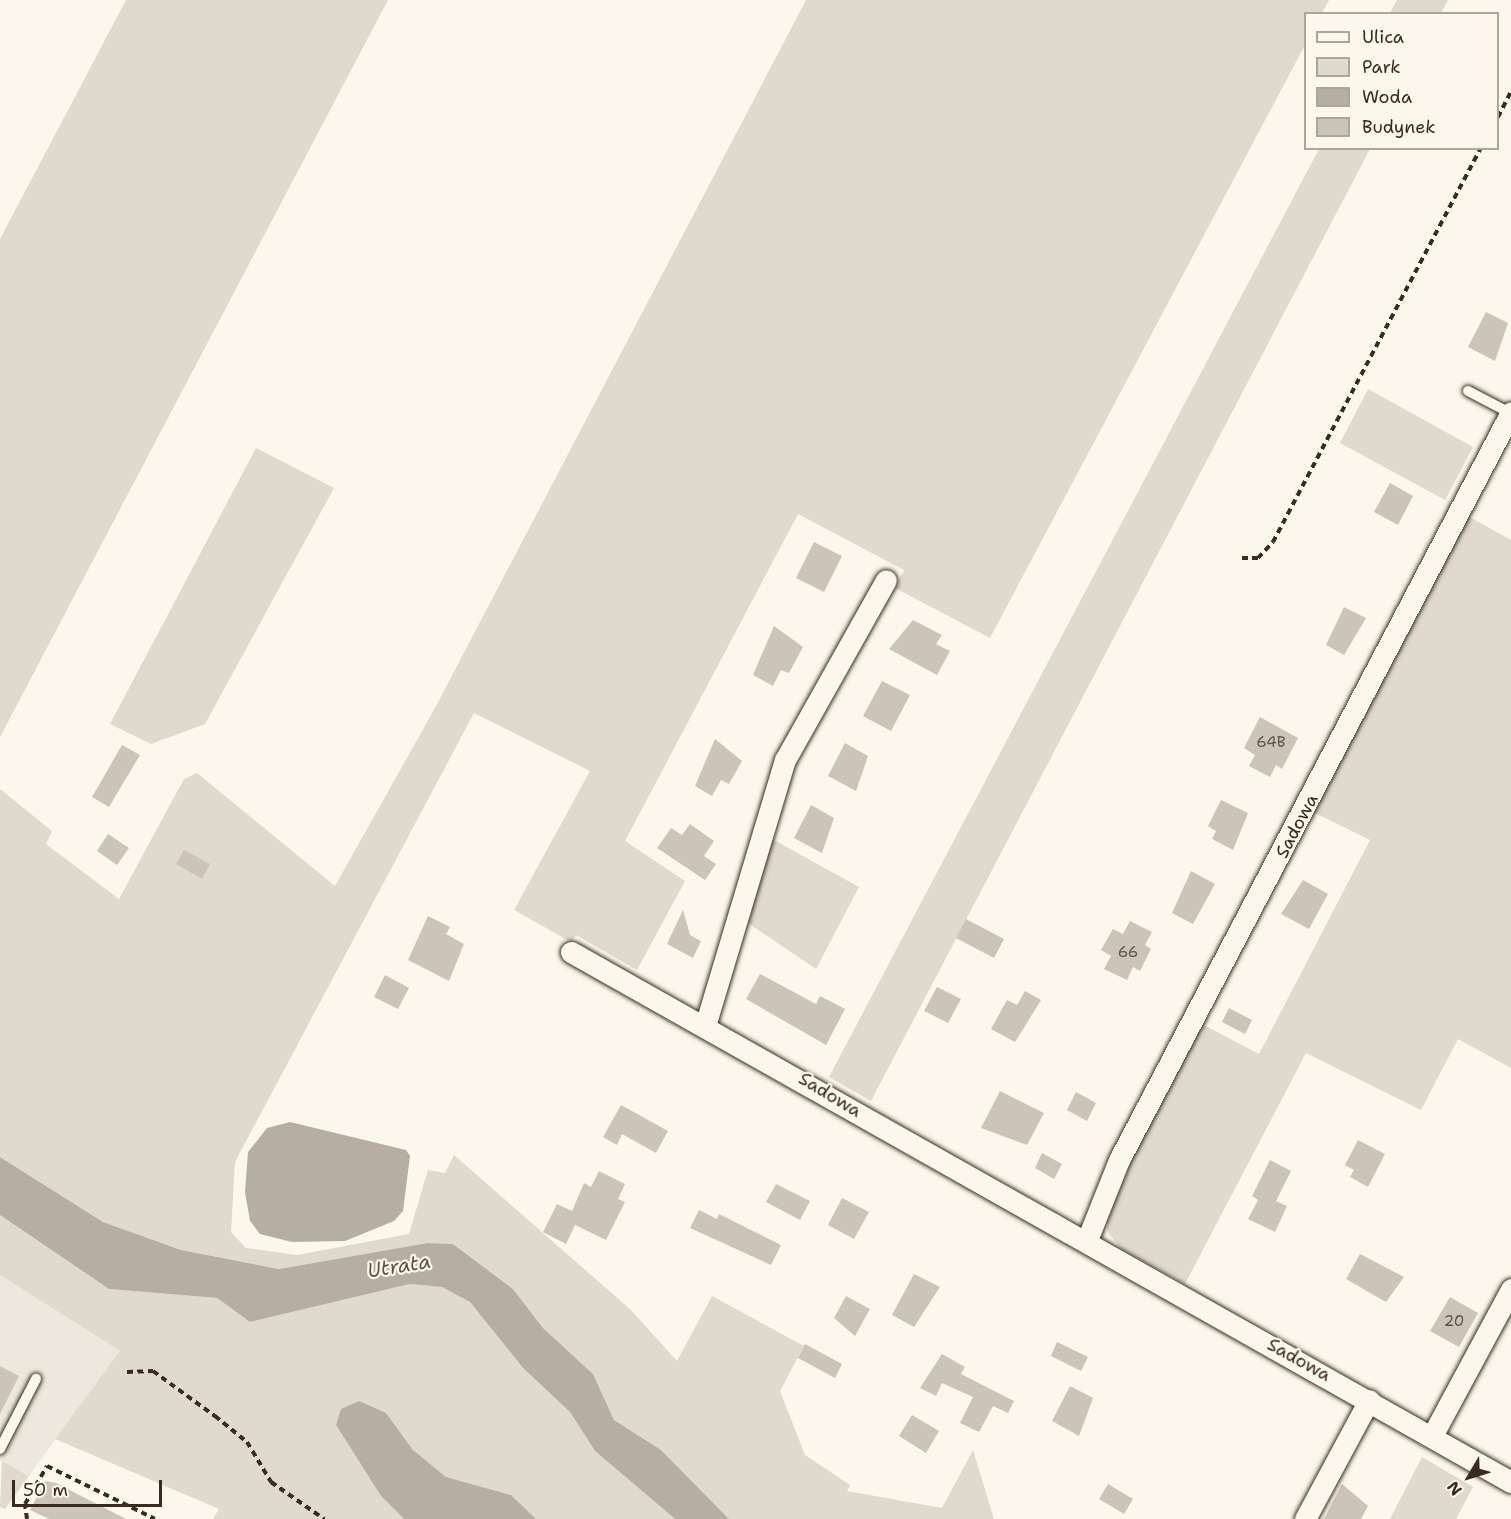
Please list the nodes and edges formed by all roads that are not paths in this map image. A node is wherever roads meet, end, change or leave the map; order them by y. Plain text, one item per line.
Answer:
1 (1468, 391) dead end
2 (1511, 413) edge
3 (886, 580) dead end
4 (571, 952) dead end
5 (705, 1026) junction
6 (1087, 1240) junction
7 (1511, 1289) edge
8 (36, 1379) dead end
9 (1369, 1400) junction
10 (1432, 1437) junction
11 (0, 1449) edge
12 (1511, 1482) edge
13 (1305, 1519) edge

1 - 2 lane
2 - 6 street, Sadowa
3 - 5 street
4 - 5 street, Sadowa
5 - 6 street, Sadowa
6 - 9 street, Sadowa
7 - 10 street
8 - 11 lane
9 - 10 street, Sadowa
9 - 13 street
10 - 12 street, Sadowa

